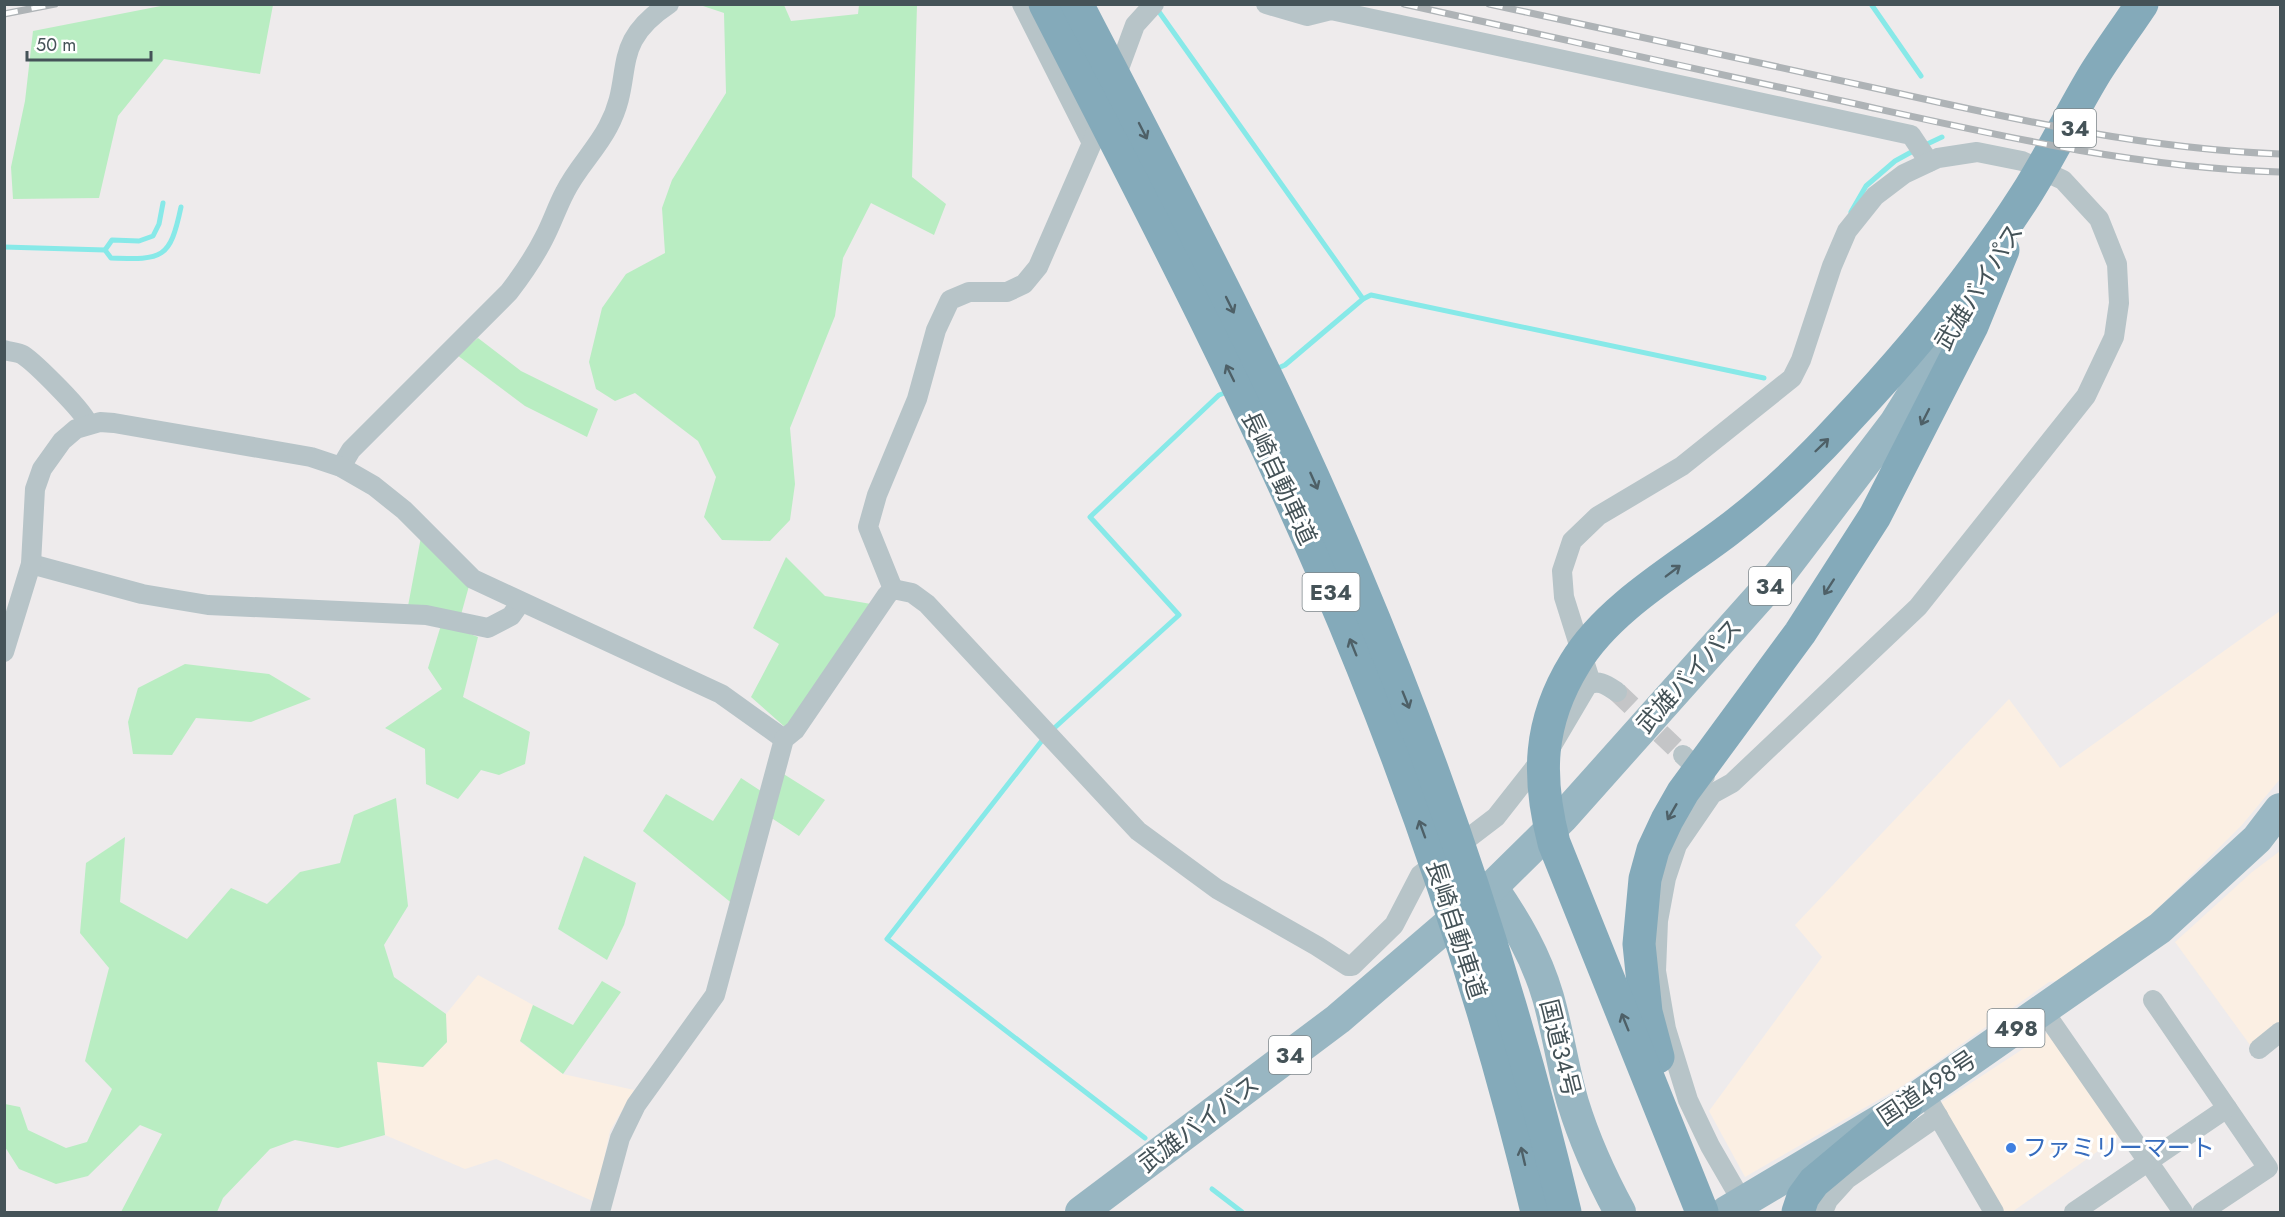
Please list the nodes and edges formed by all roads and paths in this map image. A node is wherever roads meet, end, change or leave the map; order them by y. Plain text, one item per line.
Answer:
1 (669, 4) edge
2 (1022, 4) edge
3 (1045, 4) edge
4 (1077, 4) edge
5 (1266, 4) edge
6 (2143, 4) edge
7 (1151, 7) edge
8 (1092, 143) junction
9 (1929, 162) junction
10 (1996, 250) junction
11 (4, 350) edge
12 (88, 424) junction
13 (341, 467) junction
14 (31, 564) junction
15 (892, 589) junction
16 (521, 602) junction
17 (4, 652) edge
18 (1591, 683) junction
19 (1617, 692) tunnel mouth
20 (784, 739) junction
21 (1693, 759) junction
22 (1712, 794) junction
23 (2280, 809) edge
24 (1492, 888) junction
25 (2153, 1000) dead end
26 (2043, 1010) junction
27 (2280, 1032) edge
28 (2259, 1049) dead end
29 (1922, 1104) junction
30 (2227, 1108) junction
31 (2148, 1162) junction
32 (1729, 1209) edge
33 (600, 1212) edge
34 (1081, 1212) edge
35 (1536, 1212) edge
36 (1565, 1212) edge
37 (1620, 1212) edge
38 (1702, 1212) edge
39 (1798, 1212) edge
40 (1823, 1212) edge
41 (1994, 1212) edge
42 (2074, 1212) edge
43 (2182, 1212) edge
44 (2202, 1212) edge

1 - 13 street
2 - 8 street
35 -> 3 highway, 長崎自動車道 / E34
4 -> 36 highway, 長崎自動車道 / E34
5 - 9 street
6 - 10 highway
7 - 8 street
8 - 15 street
9 - 18 street
9 - 22 street
10 -> 21 highway
10 - 24 highway, 武雄バイパス / 34
38 -> 10 highway
11 - 12 street
12 - 13 street
12 - 14 street
13 - 16 street
14 - 16 street
14 - 17 street
15 - 18 street
15 - 20 street
16 - 20 street
18 - 19 street
20 - 33 street
21 - 22 street
21 -> 32 highway
22 - 32 street
23 - 26 highway, 国道498号 / 498
24 - 34 highway, 武雄バイパス / 34
24 - 37 highway, 国道34号
25 - 30 street
26 - 29 highway, 国道498号 / 498
26 - 31 street
27 - 28 street
29 - 32 highway, 国道498号 / 498
29 - 39 highway
29 - 40 street
29 - 41 street
30 - 31 street
30 - 44 street
31 - 42 street
31 - 43 street

